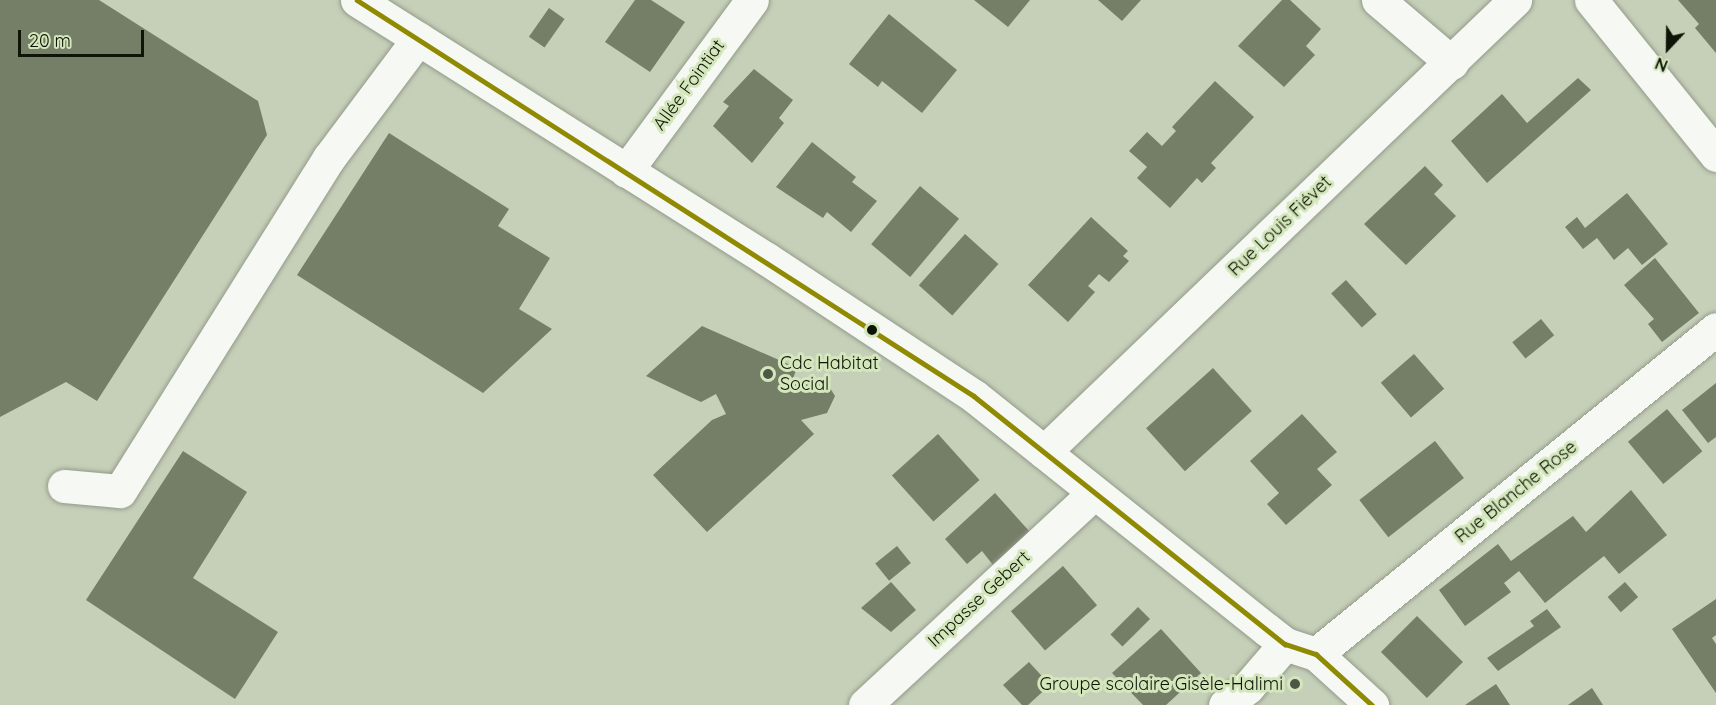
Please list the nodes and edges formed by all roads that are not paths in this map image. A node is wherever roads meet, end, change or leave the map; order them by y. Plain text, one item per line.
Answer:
1 (357, 0) edge
2 (752, 0) edge
3 (1378, 0) edge
4 (1515, 0) edge
5 (1591, 0) edge
6 (418, 39) junction
7 (1452, 63) junction
8 (1716, 155) edge
9 (626, 171) junction
10 (1716, 329) edge
11 (1044, 452) junction
12 (64, 486) dead end
13 (1094, 493) junction
14 (1285, 644) junction
15 (1316, 654) junction
16 (865, 705) edge
17 (1225, 705) edge
18 (1372, 705) edge

1 - 6 street
2 - 9 street, Allée Fointiat
3 - 7 street
4 - 7 street, Rue Louis Fiévet
5 - 8 street
6 - 9 street
6 - 12 street
7 - 11 street, Rue Louis Fiévet
9 - 11 street
10 - 15 street, Rue Blanche Rose
11 - 13 street
13 - 14 street
13 - 16 street, Impasse Gebert
14 - 15 street
14 - 17 street
15 - 18 street

